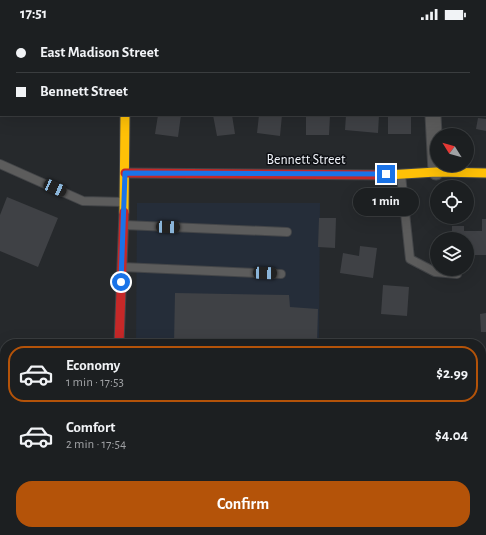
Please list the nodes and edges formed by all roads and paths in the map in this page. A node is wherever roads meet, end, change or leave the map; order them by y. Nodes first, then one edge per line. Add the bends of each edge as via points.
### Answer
1 (125, 116) edge
2 (433, 116) edge
3 (434, 128) edge
4 (0, 164) edge
5 (436, 172) joint
6 (125, 173) junction
7 (486, 173) edge
8 (401, 175) junction
9 (124, 202) junction
10 (123, 225) junction
11 (287, 232) dead end
12 (122, 267) junction
13 (430, 269) edge
14 (281, 274) dead end
15 (119, 339) edge

1 - 6 street
2 - 3 street
4 - 9 lane via 83,201
5 - 7 street, Bennett Street
5 - 8 street, Bennett Street
6 - 8 street, Bennett Street
6 - 9 street
8 - 13 lane via 410,259
9 - 10 street
10 - 11 lane
10 - 12 street
12 - 14 lane
12 - 15 street

